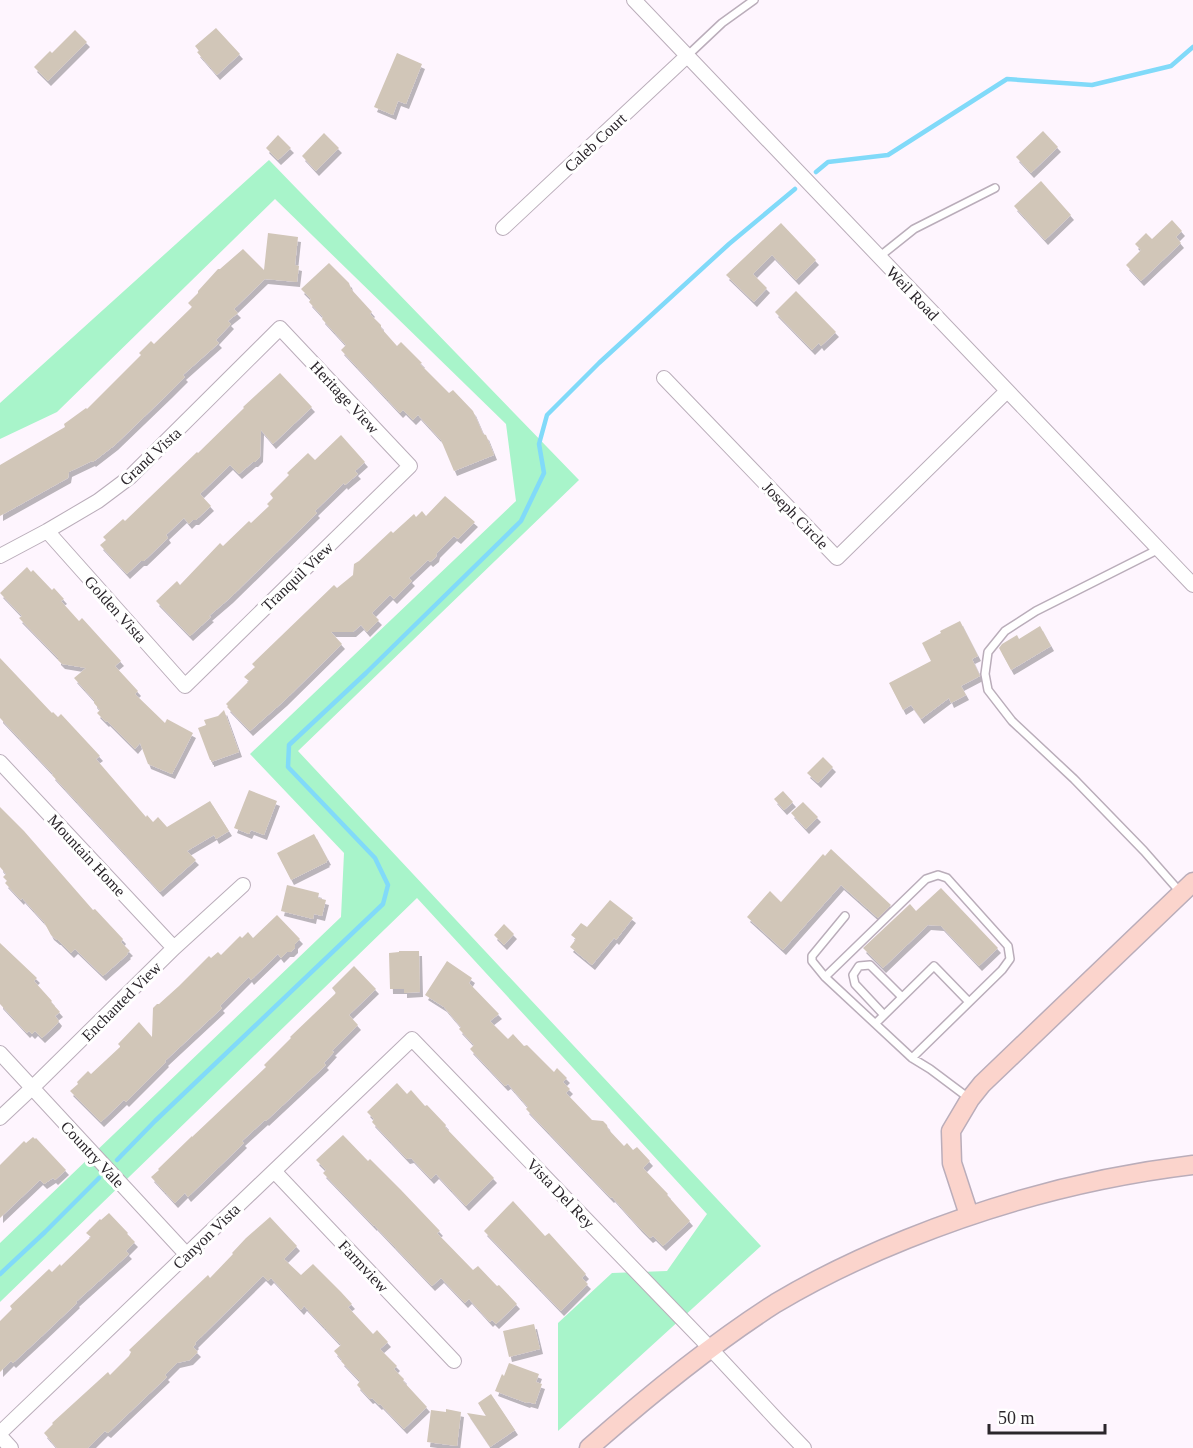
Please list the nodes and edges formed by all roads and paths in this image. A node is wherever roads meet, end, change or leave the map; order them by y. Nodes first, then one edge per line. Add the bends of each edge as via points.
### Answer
1 (634, 0) edge
2 (754, 0) edge
3 (687, 56) junction
4 (994, 188) dead end
5 (504, 228) dead end
6 (879, 257) junction
7 (280, 328) joint
8 (664, 378) dead end
9 (1008, 391) junction
10 (410, 466) joint
11 (47, 531) junction
12 (1159, 549) junction
13 (0, 556) edge
14 (1193, 585) edge
15 (185, 686) joint
16 (0, 762) edge
17 (243, 885) dead end
18 (1187, 887) edge
19 (845, 915) dead end
20 (174, 948) junction
21 (825, 977) junction
22 (902, 997) junction
23 (969, 1002) junction
24 (884, 1015) junction
25 (876, 1023) junction
26 (412, 1039) joint
27 (0, 1053) edge
28 (912, 1058) junction
29 (32, 1088) junction
30 (970, 1099) junction
31 (0, 1118) edge
32 (1193, 1165) edge
33 (274, 1171) junction
34 (969, 1215) junction
35 (187, 1255) junction
36 (710, 1348) junction
37 (454, 1361) dead end
38 (0, 1435) edge
39 (11, 1448) edge
40 (589, 1448) edge
41 (804, 1448) edge

1 - 3 street, Weil Road
2 - 3 lane
3 - 5 street, Caleb Court
3 - 6 street, Weil Road
4 - 6 lane via 914,229
6 - 9 street, Weil Road
7 - 10 street, Heritage View
7 - 11 street, Grand Vista via 130,477
8 - 9 street, Joseph Circle via 837,558
9 - 12 street, Weil Road
10 - 15 street, Tranquil View
11 - 13 street, Grand Vista
11 - 15 street, Golden Vista
12 - 14 street, Weil Road
12 - 18 lane via 1036,611 1005,631 988,652 984,674 988,690 1012,721 1144,851
16 - 20 street, Mountain Home
17 - 20 street, Enchanted View
18 - 30 main road
19 - 21 lane via 812,956
20 - 29 street, Enchanted View
21 - 23 lane via 926,879 938,875 947,878 1008,946 1010,959
21 - 25 lane
22 - 23 lane via 934,966
22 - 24 lane
22 - 24 lane via 870,965 859,966 853,975 855,984
23 - 28 lane
24 - 25 lane
25 - 28 lane
26 - 33 street, Canyon Vista
26 - 36 street, Vista Del Rey
27 - 29 street, Country Vale
28 - 30 lane
29 - 31 street, Enchanted View
29 - 35 street, Country Vale
30 - 34 main road via 951,1131 952,1163
32 - 34 main road via 1083,1183
33 - 35 street, Canyon Vista
33 - 37 street, Farmview
34 - 36 main road via 822,1278
35 - 38 street, Canyon Vista
36 - 40 main road
36 - 41 street, Vista Del Rey
38 - 39 street

